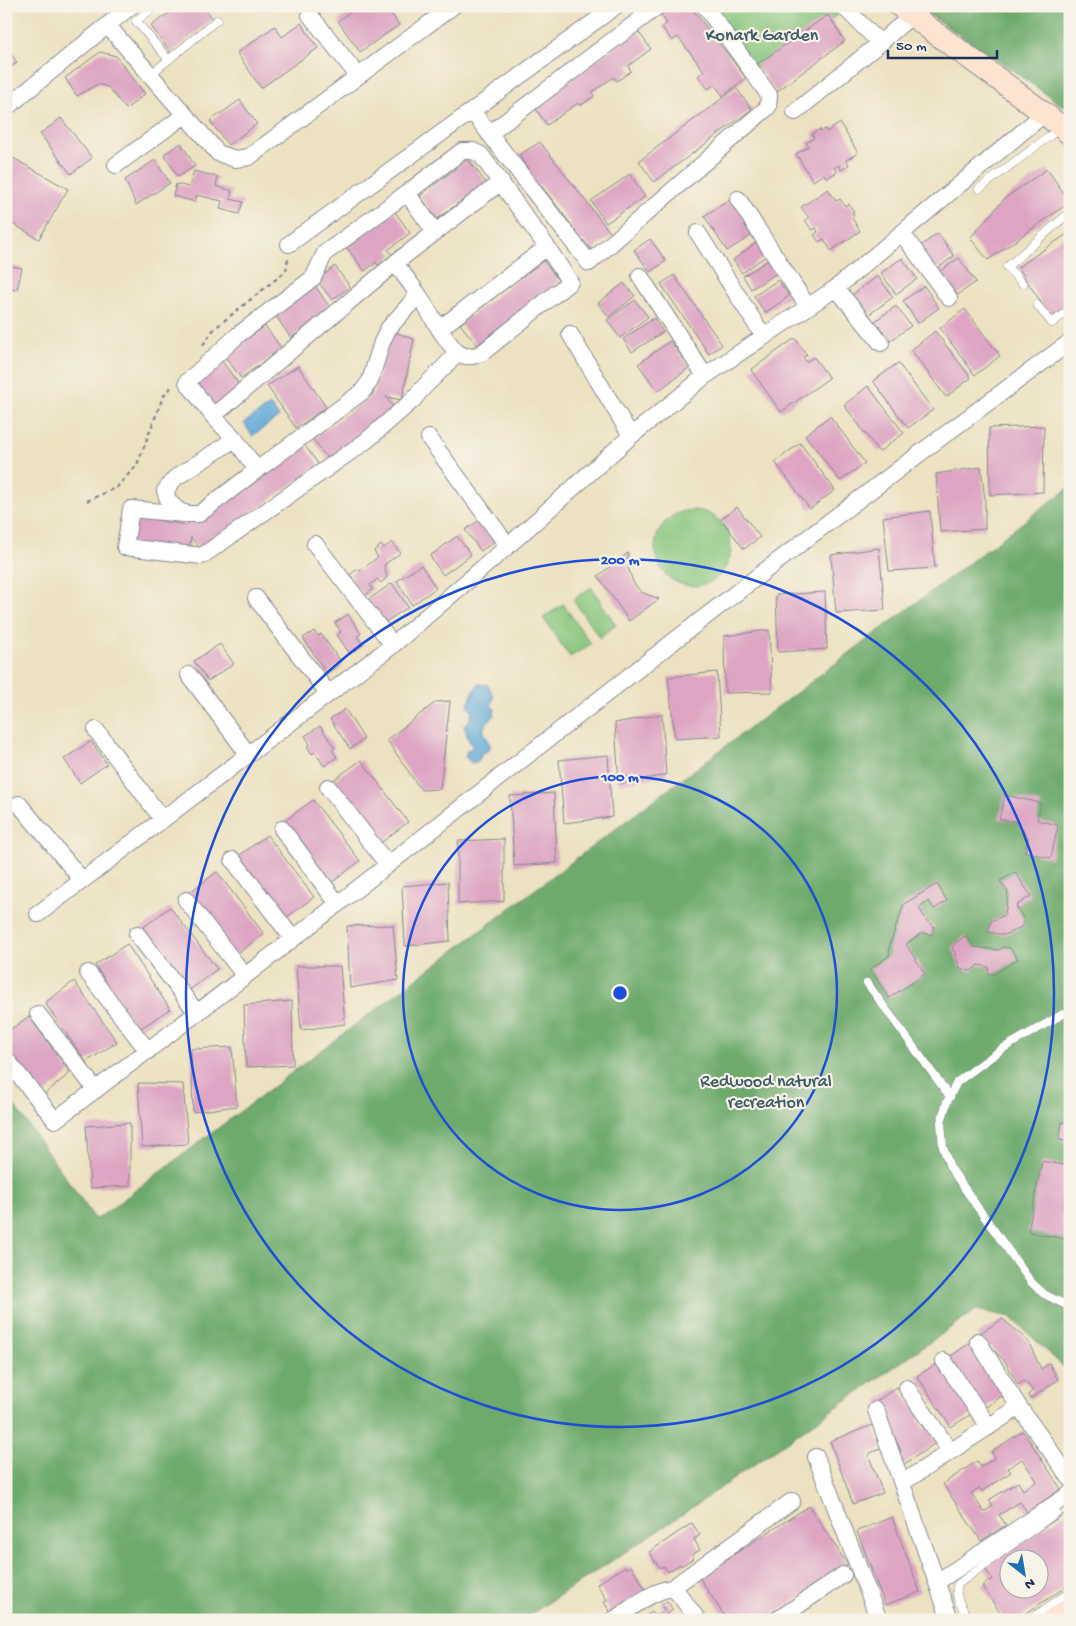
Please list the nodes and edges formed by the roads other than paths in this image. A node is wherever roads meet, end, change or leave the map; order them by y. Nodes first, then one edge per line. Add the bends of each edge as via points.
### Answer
1 (131, 6) edge
2 (155, 6) edge
3 (453, 6) edge
4 (616, 6) edge
5 (658, 6) edge
6 (705, 6) edge
7 (843, 6) edge
8 (906, 11) edge
9 (310, 15) dead end
10 (217, 20) dead end
11 (108, 26) junction
12 (880, 43) junction
13 (168, 59) junction
14 (150, 75) junction
15 (358, 76) junction
16 (6, 108) edge
17 (472, 111) junction
18 (795, 112) dead end
19 (185, 115) junction
20 (1059, 125) edge
21 (489, 134) junction
22 (116, 166) dead end
23 (386, 174) junction
24 (501, 182) junction
25 (980, 188) dead end
26 (405, 194) junction
27 (738, 199) dead end
28 (1070, 212) edge
29 (435, 232) junction
30 (698, 233) dead end
31 (902, 233) junction
32 (289, 244) dead end
33 (547, 247) junction
34 (395, 262) junction
35 (640, 276) dead end
36 (1023, 284) dead end
37 (836, 288) junction
38 (418, 295) junction
39 (949, 298) dead end
40 (1037, 305) dead end
41 (808, 307) junction
42 (1070, 309) edge
43 (440, 329) junction
44 (570, 334) dead end
45 (764, 337) junction
46 (1070, 342) edge
47 (881, 343) dead end
48 (458, 353) junction
49 (705, 376) junction
50 (213, 416) junction
51 (631, 436) junction
52 (429, 438) dead end
53 (235, 439) junction
54 (257, 470) junction
55 (165, 491) junction
56 (131, 509) junction
57 (187, 514) junction
58 (315, 544) dead end
59 (508, 546) junction
60 (256, 598) dead end
61 (393, 645) junction
62 (189, 675) dead end
63 (328, 693) junction
64 (96, 730) dead end
65 (248, 754) junction
66 (328, 787) dead end
67 (19, 804) dead end
68 (162, 819) junction
69 (282, 828) dead end
70 (234, 860) dead end
71 (388, 865) junction
72 (82, 880) junction
73 (186, 900) dead end
74 (338, 904) junction
75 (38, 914) dead end
76 (137, 934) dead end
77 (293, 939) junction
78 (88, 973) dead end
79 (245, 976) junction
80 (867, 983) dead end
81 (198, 1013) junction
82 (38, 1014) dead end
83 (1064, 1014) dead end
84 (148, 1051) junction
85 (6, 1059) edge
86 (96, 1090) junction
87 (950, 1097) junction
88 (1070, 1307) edge
89 (978, 1341) dead end
90 (944, 1361) dead end
91 (907, 1388) dead end
92 (1020, 1407) junction
93 (876, 1410) dead end
94 (989, 1427) junction
95 (950, 1451) junction
96 (816, 1457) dead end
97 (1070, 1478) edge
98 (902, 1483) junction
99 (1070, 1494) edge
100 (792, 1501) dead end
101 (1070, 1502) edge
102 (843, 1576) dead end
103 (937, 1582) junction
104 (672, 1588) junction
105 (1070, 1592) edge
106 (1070, 1609) edge
107 (613, 1620) edge
108 (698, 1620) edge
109 (777, 1620) edge
110 (879, 1620) edge
111 (950, 1620) edge
112 (969, 1620) edge
113 (1029, 1620) edge
114 (1053, 1620) edge

1 - 11 street
2 - 13 lane via 136,21
3 - 15 street
4 - 17 street
5 - 21 street
6 - 21 street via 769,96 768,107 589,262
7 - 12 street
8 - 12 street
8 - 20 main road
9 - 15 street
10 - 13 lane
11 - 14 street
11 - 16 street
12 - 18 street
13 - 14 lane
14 - 19 street
15 - 19 street via 249,157 235,159 218,153
17 - 21 street
17 - 23 street
19 - 22 street
20 - 25 lane
20 - 31 street
23 - 26 street
23 - 32 street
24 - 26 street via 481,155 462,151
24 - 29 street
24 - 33 street
26 - 29 street
26 - 50 street via 325,253 313,278 238,335 187,382
27 - 41 street
28 - 36 lane via 1007,266
29 - 34 street
30 - 45 street
31 - 37 street
31 - 39 street
33 - 43 street
33 - 48 street via 570,282 482,353 474,356
34 - 38 street
34 - 50 street
35 - 49 street
37 - 41 street
37 - 47 street
38 - 43 street
38 - 54 street via 388,329 370,381 362,392
40 - 42 lane via 1052,323
41 - 45 street
43 - 48 street
44 - 51 street
45 - 49 street
46 - 71 street via 913,458
48 - 56 street via 413,400 366,441 202,556 125,547
49 - 51 street
50 - 53 street
51 - 59 street
52 - 59 street
53 - 54 street
53 - 55 street via 175,478
54 - 57 street via 198,514
55 - 56 street
55 - 57 street via 169,502
56 - 57 street
58 - 61 street
59 - 61 street
60 - 63 street
61 - 63 street
62 - 65 street
63 - 65 street
64 - 68 street
65 - 68 street
66 - 71 street
67 - 72 street
68 - 72 street
69 - 74 street
70 - 77 street
71 - 74 street
72 - 75 street
73 - 79 street
74 - 77 street
76 - 81 street
77 - 79 street
78 - 84 street
79 - 81 street
80 - 87 lane
81 - 84 street
82 - 86 street
83 - 87 lane via 1002,1049 957,1082
84 - 86 street
85 - 86 street via 55,1120
87 - 88 lane via 941,1122 943,1147 950,1167 1031,1282 1044,1294
89 - 92 street
90 - 94 street
91 - 95 street
92 - 94 street
92 - 97 street
93 - 98 street
94 - 95 street
95 - 98 street
96 - 110 street
98 - 103 street
99 - 103 street
100 - 104 street
101 - 112 lane via 958,1584 956,1596
102 - 109 street
103 - 111 street
104 - 107 street via 664,1589
104 - 108 street
105 - 113 lane
106 - 114 main road

